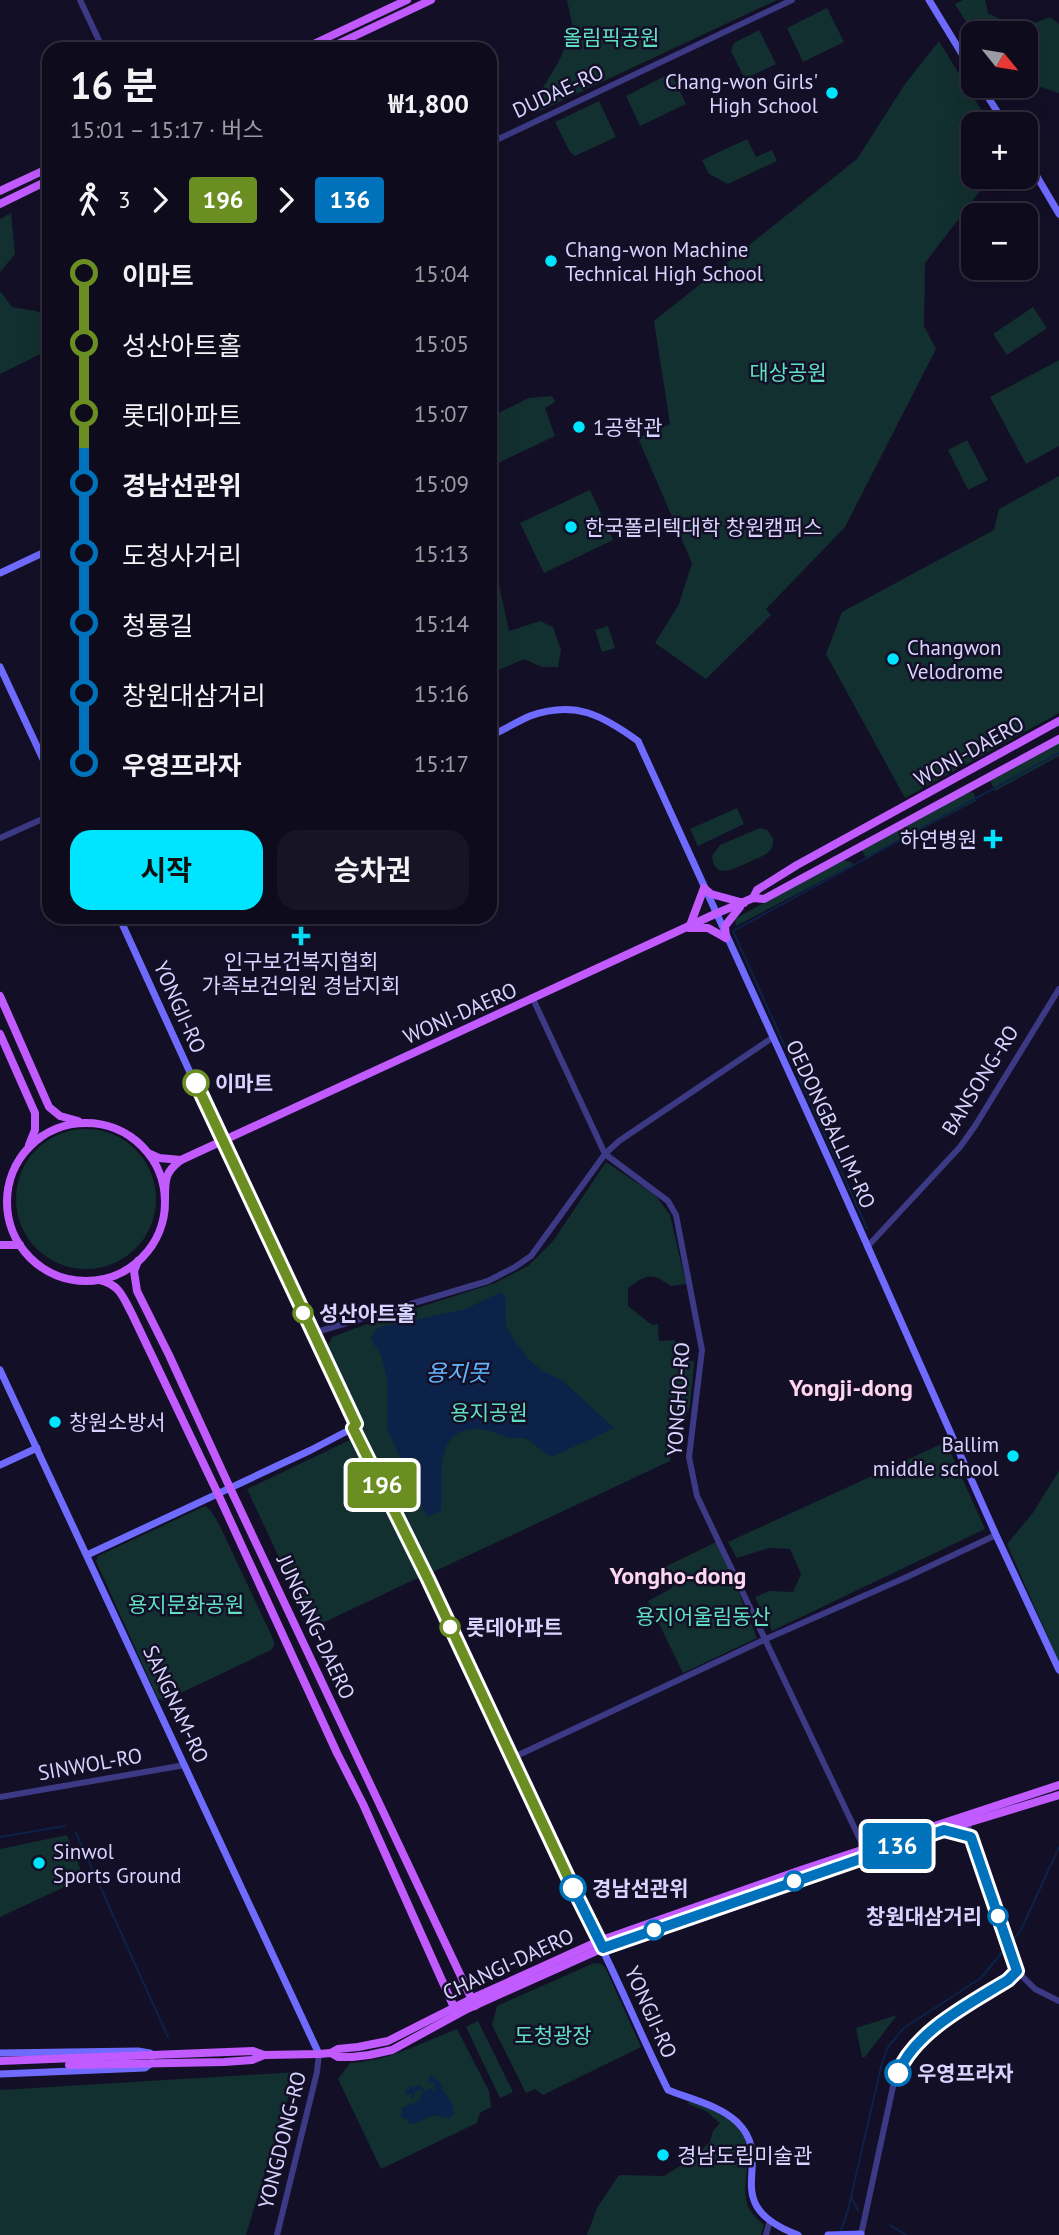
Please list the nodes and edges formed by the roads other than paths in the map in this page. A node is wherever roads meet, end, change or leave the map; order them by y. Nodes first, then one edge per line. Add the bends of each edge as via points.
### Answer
1 (80, 0) edge
2 (407, 0) edge
3 (431, 0) edge
4 (792, 0) edge
5 (929, 0) edge
6 (100, 42) edge
7 (318, 42) edge
8 (342, 42) edge
9 (961, 52) edge
10 (497, 140) edge
11 (42, 171) edge
12 (1038, 178) edge
13 (42, 183) edge
14 (0, 191) edge
15 (0, 204) edge
16 (1059, 214) edge
17 (42, 553) edge
18 (0, 573) edge
19 (0, 667) edge
20 (1059, 721) edge
21 (497, 732) edge
22 (1059, 739) edge
23 (42, 757) edge
24 (42, 819) edge
25 (0, 838) edge
26 (704, 888) junction
27 (753, 898) junction
28 (744, 903) junction
29 (715, 915) junction
30 (122, 924) edge
31 (689, 928) junction
32 (726, 937) junction
33 (1059, 989) edge
34 (0, 996) edge
35 (533, 999) junction
36 (0, 1034) edge
37 (772, 1038) junction
38 (81, 1122) junction
39 (223, 1140) junction
40 (28, 1147) junction
41 (150, 1154) junction
42 (605, 1154) junction
43 (181, 1160) junction
44 (165, 1198) junction
45 (10, 1226) junction
46 (0, 1243) edge
47 (20, 1245) junction
48 (867, 1247) junction
49 (138, 1261) junction
50 (100, 1280) junction
51 (146, 1310) junction
52 (132, 1314) junction
53 (313, 1333) junction
54 (0, 1370) edge
55 (353, 1428) junction
56 (37, 1448) junction
57 (0, 1465) edge
58 (230, 1488) junction
59 (218, 1494) junction
60 (996, 1535) junction
61 (87, 1555) junction
62 (766, 1639) junction
63 (1059, 1670) edge
64 (513, 1758) junction
65 (186, 1765) junction
66 (1059, 1785) edge
67 (1059, 1795) edge
68 (0, 1797) edge
69 (981, 1818) junction
70 (967, 1823) junction
71 (944, 1830) junction
72 (971, 1837) junction
73 (867, 1853) junction
74 (601, 1945) junction
75 (1017, 1971) junction
76 (1059, 2001) edge
77 (471, 2005) junction
78 (456, 2011) junction
79 (0, 2053) edge
80 (319, 2054) junction
81 (155, 2059) junction
82 (0, 2061) edge
83 (0, 2067) edge
84 (0, 2074) edge
85 (769, 2220) junction
86 (277, 2235) edge
87 (766, 2235) edge
88 (798, 2235) edge
89 (830, 2235) edge
90 (849, 2235) edge
91 (861, 2235) edge

1 - 6 street
2 - 7 main road
3 - 8 main road
4 - 10 street, DUDAE-RO
5 - 9 main road
11 - 14 main road
12 - 16 main road
13 - 15 main road
17 - 18 main road
19 - 23 main road
20 - 27 main road, WONI-DAERO via 797,865 757,890
21 - 26 main road, OEDONGBALLIM-RO via 528,717 572,709 594,713 638,741
22 - 27 main road, WONI-DAERO via 764,900
24 - 25 street
26 - 28 main road via 724,900
26 - 29 main road, OEDONGBALLIM-RO
26 - 31 main road
27 - 28 main road, WONI-DAERO
28 - 29 main road, WONI-DAERO
28 - 32 main road via 725,926
29 - 31 main road, WONI-DAERO
29 - 32 main road, OEDONGBALLIM-RO
30 - 39 main road, YONGJI-RO
31 - 32 main road via 708,928
31 - 35 main road, WONI-DAERO
32 - 37 main road, OEDONGBALLIM-RO
33 - 48 street, BANSONG-RO via 960,1147
34 - 38 main road via 49,1107
35 - 39 main road, WONI-DAERO
35 - 42 street, YONGHO-RO
36 - 40 main road via 35,1113
37 - 42 street
37 - 48 main road, OEDONGBALLIM-RO
38 - 40 main road via 52,1130
38 - 41 main road via 122,1131
39 - 43 main road, WONI-DAERO
39 - 53 main road, YONGJI-RO
40 - 45 main road via 8,1187
41 - 43 main road
41 - 44 main road via 161,1175
42 - 53 street via 531,1256 516,1267 488,1281
42 - 62 street, YONGHO-RO via 668,1201 676,1215 702,1350 689,1457 693,1481
43 - 44 main road via 167,1175
44 - 49 main road via 160,1228
45 - 46 main road
45 - 47 main road
46 - 47 main road
47 - 50 main road via 52,1274
48 - 60 main road, OEDONGBALLIM-RO
49 - 50 main road
49 - 51 main road, JUNGANG-DAERO via 134,1271 137,1291
50 - 52 main road, JUNGANG-DAERO via 113,1283
51 - 52 main road
51 - 58 main road, JUNGANG-DAERO
52 - 59 main road, JUNGANG-DAERO
53 - 55 main road, YONGJI-RO via 356,1424
54 - 56 main road, SANGNAM-RO
55 - 58 main road
55 - 64 main road, YONGJI-RO
56 - 57 main road
56 - 61 main road, SANGNAM-RO
58 - 59 main road
58 - 77 main road, JUNGANG-DAERO
59 - 61 main road
59 - 78 main road, JUNGANG-DAERO
60 - 62 street
60 - 63 main road, OEDONGBALLIM-RO
61 - 65 main road, SANGNAM-RO
62 - 64 street
62 - 73 street, YONGHO-RO
64 - 74 main road, YONGJI-RO
65 - 68 street, SINWOL-RO
65 - 80 main road, SANGNAM-RO
66 - 73 main road, CHANGI-DAERO
67 - 69 main road, CHANGI-DAERO
69 - 70 main road, CHANGI-DAERO
69 - 72 street
70 - 71 main road, CHANGI-DAERO
70 - 72 street
71 - 72 street
71 - 73 main road, CHANGI-DAERO
72 - 75 street
73 - 74 main road, CHANGI-DAERO
74 - 77 main road, CHANGI-DAERO
74 - 85 main road, YONGJI-RO via 668,2090 728,2115 745,2133 753,2160 751,2196
75 - 76 street via 1035,1989
75 - 91 street via 926,2035 902,2063
77 - 78 main road, CHANGI-DAERO
78 - 80 main road, CHANGI-DAERO via 387,2051 352,2057
79 - 81 main road via 138,2051
80 - 81 main road, CHANGI-DAERO via 253,2051
80 - 86 street, YONGDONG-RO
81 - 82 main road, CHANGI-DAERO
81 - 83 main road, CHANGI-DAERO
81 - 84 main road via 145,2068
85 - 87 street
85 - 88 main road
89 - 90 main road
90 - 91 main road

